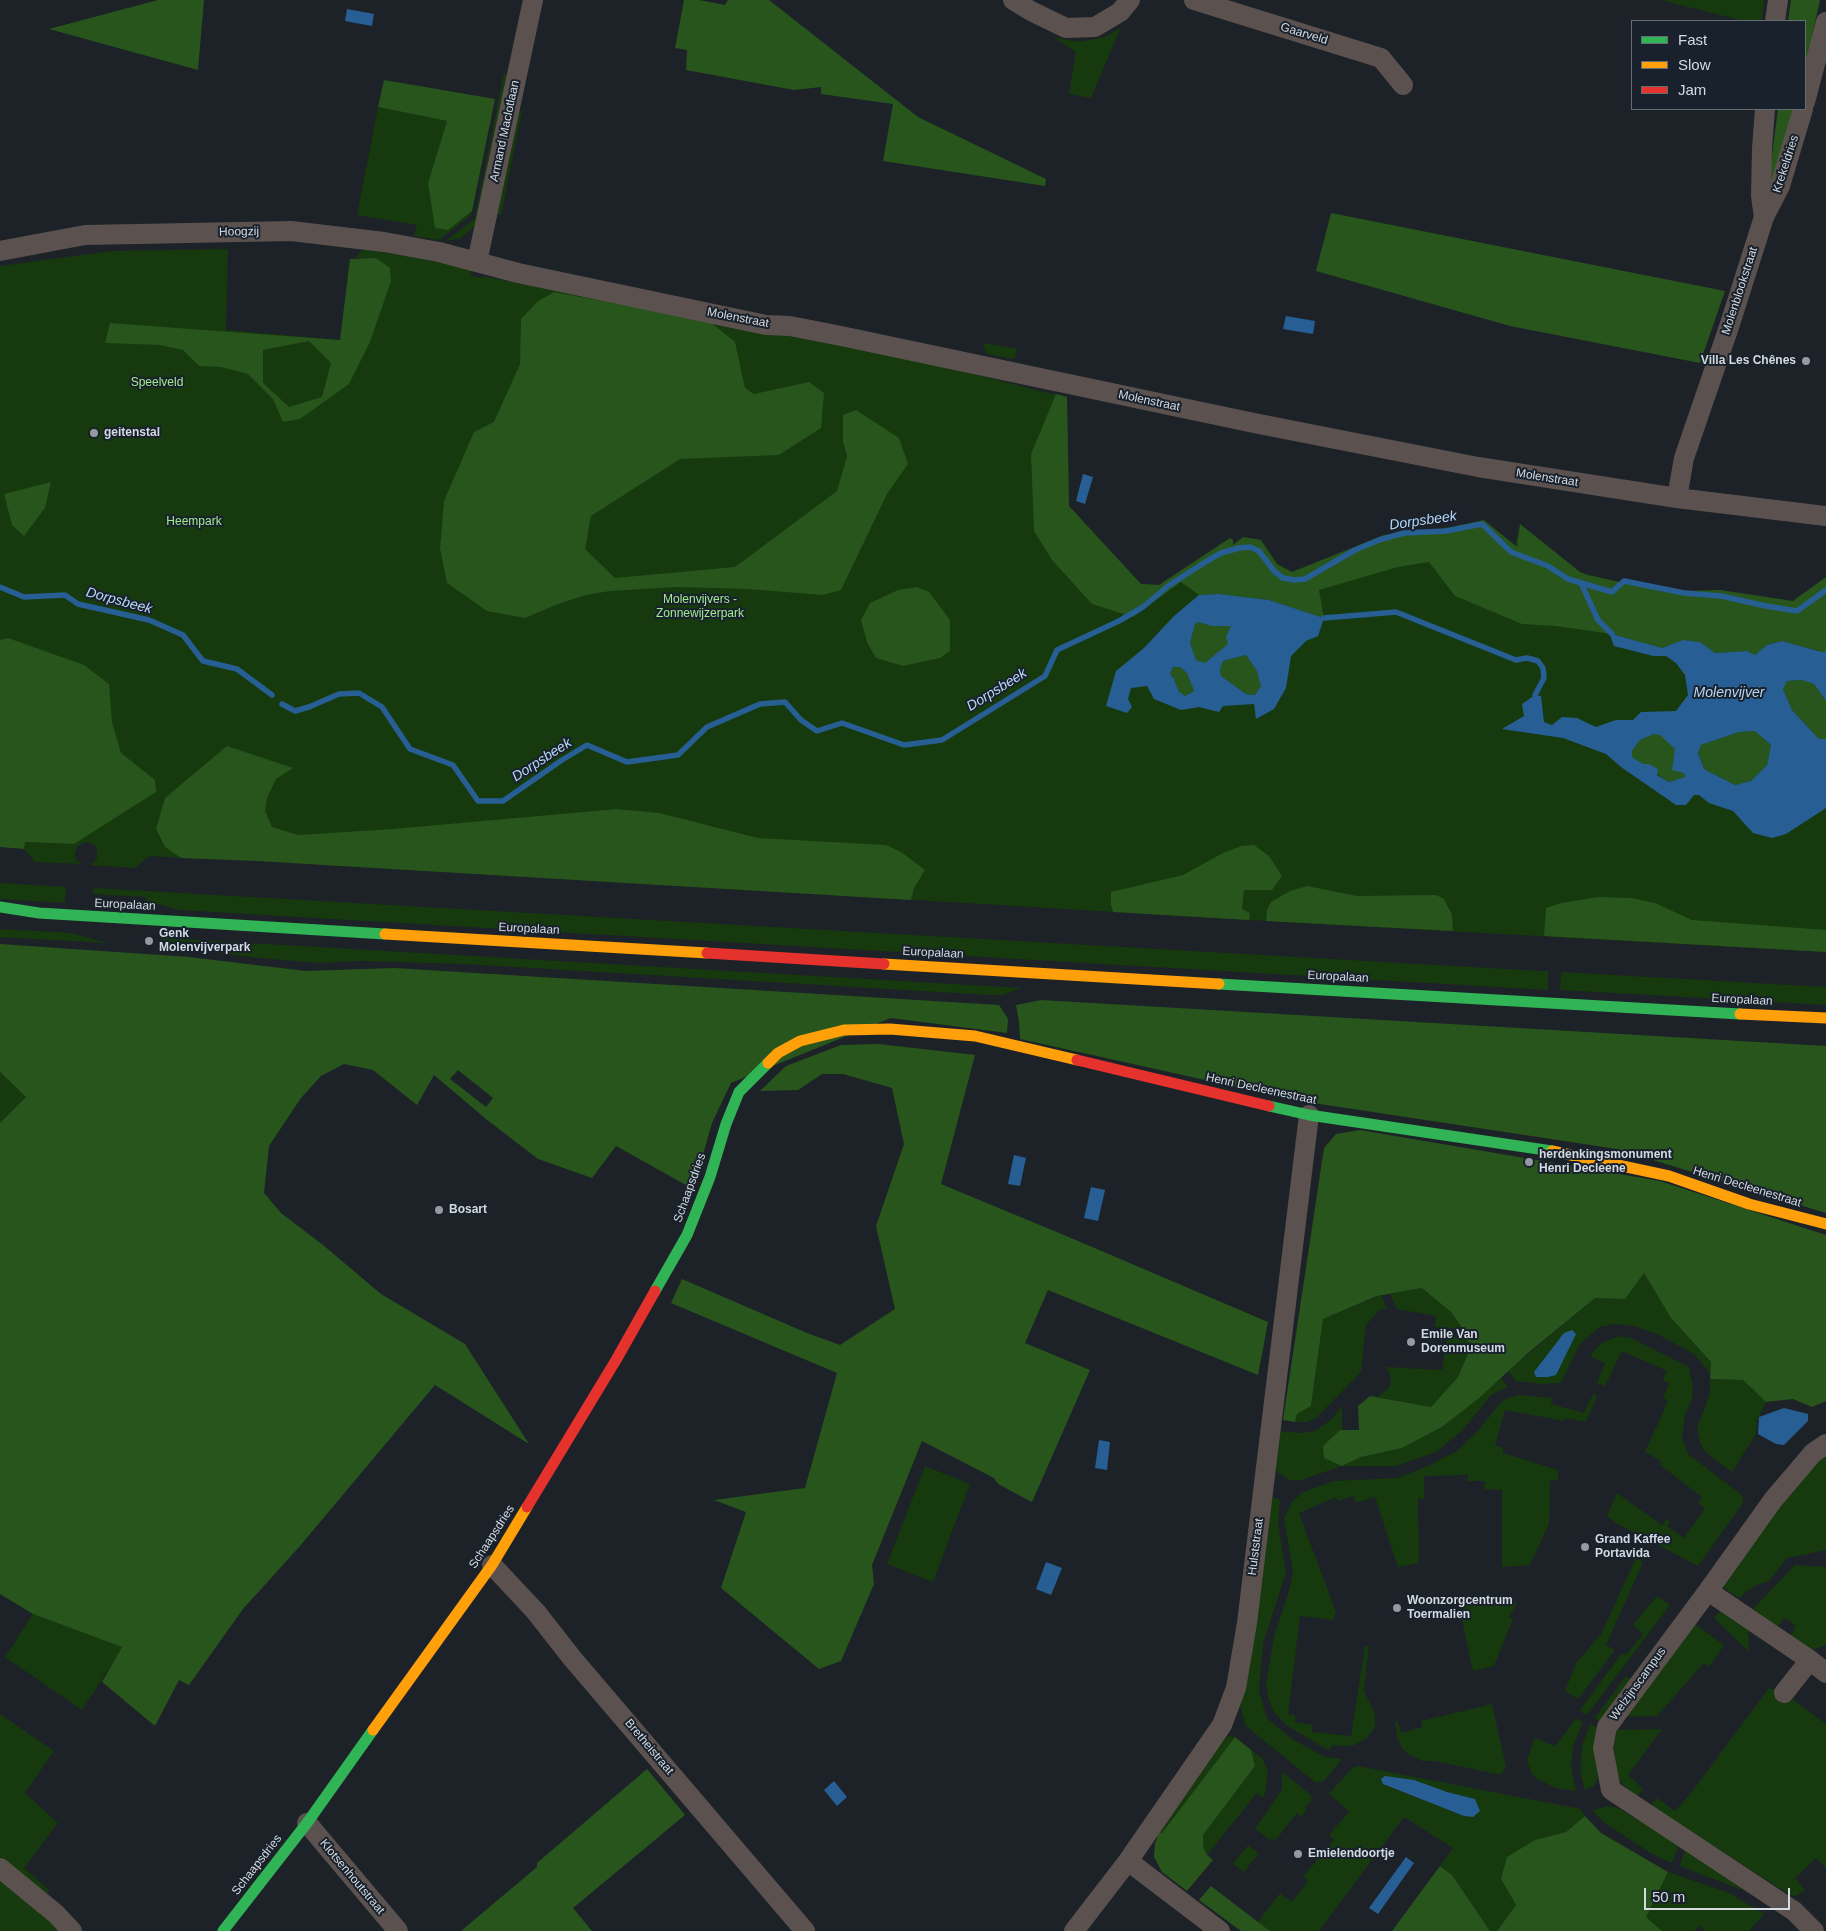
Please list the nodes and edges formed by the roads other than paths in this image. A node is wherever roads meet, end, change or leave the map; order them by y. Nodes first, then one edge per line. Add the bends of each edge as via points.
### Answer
1 (533, 0) edge
2 (1013, 0) edge
3 (1130, 0) edge
4 (1194, 0) edge
5 (1778, 0) edge
6 (1776, 20) edge
7 (1826, 22) edge
8 (1403, 85) dead end
9 (1806, 98) edge
10 (1765, 110) edge
11 (1803, 110) edge
12 (1764, 217) junction
13 (0, 251) edge
14 (477, 262) junction
15 (1678, 498) junction
16 (1826, 516) edge
17 (0, 906) edge
18 (39, 913) junction
19 (0, 917) edge
20 (1826, 1018) edge
21 (1309, 1115) junction
22 (726, 1124) joint
23 (1826, 1224) edge
24 (1826, 1444) edge
25 (492, 1565) junction
26 (1708, 1591) junction
27 (1810, 1660) junction
28 (1826, 1673) edge
29 (1784, 1693) dead end
30 (307, 1823) junction
31 (1128, 1861) junction
32 (0, 1868) edge
33 (72, 1931) edge
34 (223, 1931) edge
35 (398, 1931) edge
36 (805, 1931) edge
37 (1074, 1931) edge
38 (1220, 1931) edge
39 (1814, 1931) edge

1 - 14 street, Armand Maclotlaan
2 - 3 street via 1066,28 1095,27 1120,12
4 - 8 street, Gaarveld via 1381,58
5 - 6 street
7 - 9 street
10 - 12 street, Molenblookstraat via 1761,196
11 - 12 street, Krekeldries via 1780,186
12 - 15 street, Molenblookstraat via 1684,458
13 - 14 street, Hoogzij via 85,235 291,231 384,242
14 - 15 street, Molenstraat via 766,325 790,326 850,338 1415,455
15 - 16 street, Molenstraat
17 - 18 street, Europalaan
18 - 19 street, Europalaan
18 - 20 street, Europalaan
21 - 22 street, Henri Decleenestraat via 975,1036 844,1030 800,1041 778,1053 740,1092
21 - 23 street, Henri Decleenestraat via 1541,1149 1623,1165
21 - 31 street, Hulststraat via 1247,1623 1236,1688 1222,1724
22 - 25 street, Schaapsdries via 687,1235
24 - 26 street, Welzijnscampus via 1813,1453 1773,1500
25 - 30 street, Schaapsdries
25 - 36 street, Bretheistraat via 536,1612
26 - 27 street
26 - 39 street, Welzijnscampus via 1607,1727 1602,1748 1611,1790 1794,1911
27 - 28 street
27 - 29 street
30 - 34 street, Schaapsdries
30 - 35 street, Klotsenhoutstraat
31 - 37 street, Hulststraat
31 - 38 street
32 - 33 street

